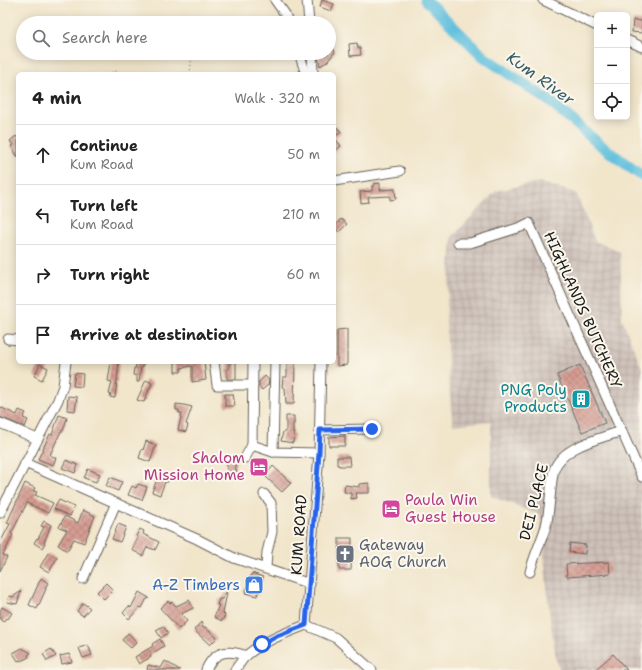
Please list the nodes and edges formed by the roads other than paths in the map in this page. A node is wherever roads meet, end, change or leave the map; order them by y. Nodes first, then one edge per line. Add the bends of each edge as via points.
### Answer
1 (275, 0) edge
2 (307, 0) edge
3 (543, 0) edge
4 (286, 16) edge
5 (308, 16) edge
6 (594, 25) edge
7 (630, 41) edge
8 (642, 47) edge
9 (301, 60) edge
10 (313, 60) edge
11 (305, 72) edge
12 (314, 72) edge
13 (400, 171) dead end
14 (336, 181) edge
15 (458, 243) dead end
16 (8, 339) dead end
17 (16, 340) edge
18 (66, 364) edge
19 (214, 364) edge
20 (253, 364) edge
21 (275, 364) edge
22 (321, 364) edge
23 (253, 385) junction
24 (0, 423) edge
25 (372, 429) dead end
26 (320, 430) junction
27 (622, 431) junction
28 (37, 439) junction
29 (252, 445) junction
30 (273, 452) junction
31 (319, 453) junction
32 (245, 458) dead end
33 (25, 463) junction
34 (642, 477) edge
35 (264, 494) dead end
36 (116, 503) junction
37 (0, 513) edge
38 (266, 568) junction
39 (530, 572) dead end
40 (83, 579) dead end
41 (310, 584) junction
42 (306, 625) junction
43 (246, 656) junction
44 (206, 670) edge
45 (235, 670) edge
46 (372, 670) edge

1 - 4 street
2 - 5 street
3 - 6 street
7 - 8 street
9 - 11 street
10 - 12 street
13 - 14 street
15 - 27 street, HIGHLANDS BUTCHERY via 470,243 521,228 529,223
16 - 17 street
18 - 28 street via 58,400
19 - 23 street via 217,385
20 - 23 street
21 - 30 street
22 - 26 street, KUM ROAD
23 - 29 street
24 - 28 street
25 - 26 street
26 - 31 street, KUM ROAD
27 - 34 street, HIGHLANDS BUTCHERY
27 - 39 street, DEI PLACE via 574,448 557,462 553,473 546,526
28 - 33 street
29 - 30 street
29 - 32 street
30 - 31 street
31 - 41 street, KUM ROAD
33 - 36 street
33 - 37 street
35 - 38 street via 271,503 272,532
36 - 38 street via 234,558
36 - 40 street
38 - 41 street
41 - 42 street, KUM ROAD
42 - 43 street via 277,636
42 - 46 street via 336,638
43 - 44 street via 225,652 215,656
43 - 45 street

